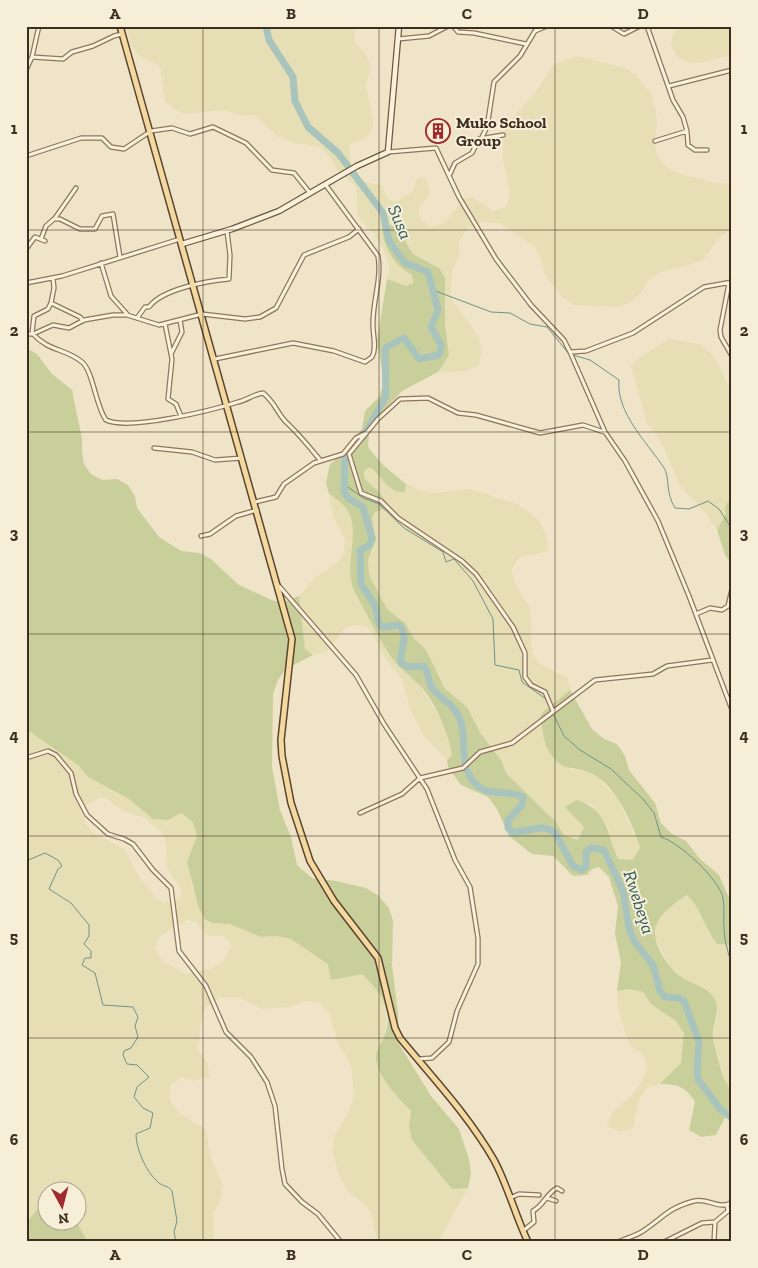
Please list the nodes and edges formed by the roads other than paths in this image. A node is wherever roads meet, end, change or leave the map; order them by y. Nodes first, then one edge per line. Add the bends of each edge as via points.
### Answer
1 (39, 26) edge
2 (120, 26) edge
3 (399, 26) edge
4 (448, 26) edge
5 (453, 26) edge
6 (547, 26) edge
7 (611, 26) edge
8 (640, 26) edge
9 (647, 26) edge
10 (122, 34) junction
11 (398, 40) junction
12 (526, 44) junction
13 (32, 57) junction
14 (26, 70) edge
15 (732, 70) edge
16 (669, 86) junction
17 (151, 131) junction
18 (687, 131) junction
19 (502, 136) dead end
20 (482, 137) junction
21 (655, 141) dead end
22 (707, 150) dead end
23 (388, 152) junction
24 (26, 156) edge
25 (450, 174) junction
26 (324, 184) junction
27 (76, 188) dead end
28 (310, 193) junction
29 (55, 219) junction
30 (359, 229) junction
31 (227, 230) junction
32 (182, 241) junction
33 (26, 249) edge
34 (120, 257) junction
35 (101, 263) junction
36 (53, 278) junction
37 (730, 282) edge
38 (26, 284) edge
39 (194, 286) junction
40 (51, 303) junction
41 (202, 314) junction
42 (127, 315) junction
43 (137, 318) junction
44 (180, 320) junction
45 (83, 321) junction
46 (165, 324) junction
47 (26, 334) edge
48 (33, 334) junction
49 (171, 354) junction
50 (571, 354) junction
51 (732, 356) edge
52 (215, 359) junction
53 (227, 405) junction
54 (181, 416) junction
55 (605, 432) junction
56 (367, 433) junction
57 (154, 448) dead end
58 (242, 458) junction
59 (321, 461) junction
60 (255, 502) junction
61 (257, 510) junction
62 (202, 536) dead end
63 (278, 586) junction
64 (732, 589) edge
65 (696, 614) junction
66 (712, 660) junction
67 (732, 710) edge
68 (553, 711) junction
69 (26, 758) edge
70 (420, 778) junction
71 (360, 813) dead end
72 (418, 1058) junction
73 (562, 1191) dead end
74 (539, 1194) dead end
75 (510, 1198) junction
76 (547, 1198) junction
77 (556, 1201) dead end
78 (732, 1202) edge
79 (727, 1205) junction
80 (715, 1222) junction
81 (523, 1231) junction
82 (341, 1242) edge
83 (528, 1242) edge
84 (618, 1242) edge
85 (664, 1242) edge
86 (714, 1242) edge

1 - 13 street
2 - 10 main road
3 - 11 main road
4 - 11 street via 429,36
5 - 12 street via 458,32
6 - 12 street via 537,29
7 - 8 street via 624,34
9 - 16 street
10 - 13 street via 72,52 64,59
10 - 17 main road
11 - 23 main road
12 - 20 street via 520,56 494,82 487,127
13 - 14 street
15 - 16 street
16 - 18 street
17 - 24 street via 124,149 111,148 102,138 82,138
17 - 28 street via 172,128 190,134 213,127 246,143 272,170 294,173
17 - 32 main road
18 - 21 street
18 - 22 street via 690,147
19 - 20 street
20 - 25 street via 472,153 455,163
23 - 25 street via 434,147
23 - 26 main road
25 - 50 street via 459,196 496,259
26 - 28 main road
26 - 30 street
27 - 29 street
28 - 31 main road via 284,208
29 - 33 street via 46,226 43,240 35,237
29 - 34 street via 80,228 94,229 102,216 113,214
30 - 41 street via 349,237 304,255 276,308 266,314 245,319
30 - 52 street via 378,256 381,269 373,314 374,353 369,361 293,343
31 - 32 main road
31 - 39 street via 229,279
32 - 34 street
32 - 39 main road
34 - 35 street
35 - 36 street
35 - 42 street via 111,296
36 - 38 street
36 - 40 street
37 - 50 street via 704,287 628,335
37 - 51 street via 720,330
39 - 41 main road
39 - 43 street via 169,291 145,307
40 - 45 street
40 - 48 street via 48,310 33,319
41 - 44 street
41 - 52 main road
42 - 43 street
42 - 45 street
43 - 46 street
44 - 46 street
44 - 49 street via 182,332
45 - 48 street via 69,328 53,325
46 - 49 street
47 - 48 street
48 - 54 street via 50,348 83,363 106,420 140,422
49 - 54 street via 172,379 168,399 176,404
50 - 55 street
52 - 53 main road
53 - 54 street
53 - 58 main road
53 - 59 street via 263,393 274,402 286,423 294,427
55 - 56 street via 583,425 540,432 458,413 428,398 397,400
55 - 65 street via 658,521
56 - 59 street via 356,438 343,454
56 - 68 street via 349,454 361,493 381,501 398,518 462,561 481,580 525,653 525,677 531,685 545,692
57 - 58 street via 192,452 215,460
58 - 60 main road
59 - 60 street via 284,484 276,497
60 - 61 main road
61 - 62 street via 236,516
61 - 63 main road
63 - 70 street via 356,675
63 - 72 main road via 292,639 281,740 290,803 310,861 334,901 378,958 395,1028
64 - 65 street via 728,606
65 - 66 street
66 - 67 street
66 - 68 street via 667,666 653,674 595,680
68 - 70 street via 512,743 480,752 463,768
69 - 82 street via 48,752 56,755 71,773 76,794 87,815 108,834 132,844 171,888 179,951 206,986 226,1032 251,1057 270,1089 278,1120 285,1184 318,1214
70 - 71 street via 402,794
70 - 72 street via 470,888 480,958 453,1022 449,1042 432,1058
72 - 75 main road via 489,1152
73 - 76 street via 557,1188
74 - 75 street via 519,1194
75 - 81 main road
76 - 77 street
76 - 81 street via 533,1211 534,1222
78 - 79 street
79 - 80 street via 728,1211
79 - 84 street via 698,1200 682,1205 668,1211 643,1231
80 - 85 street via 702,1223
80 - 86 street
81 - 83 main road

